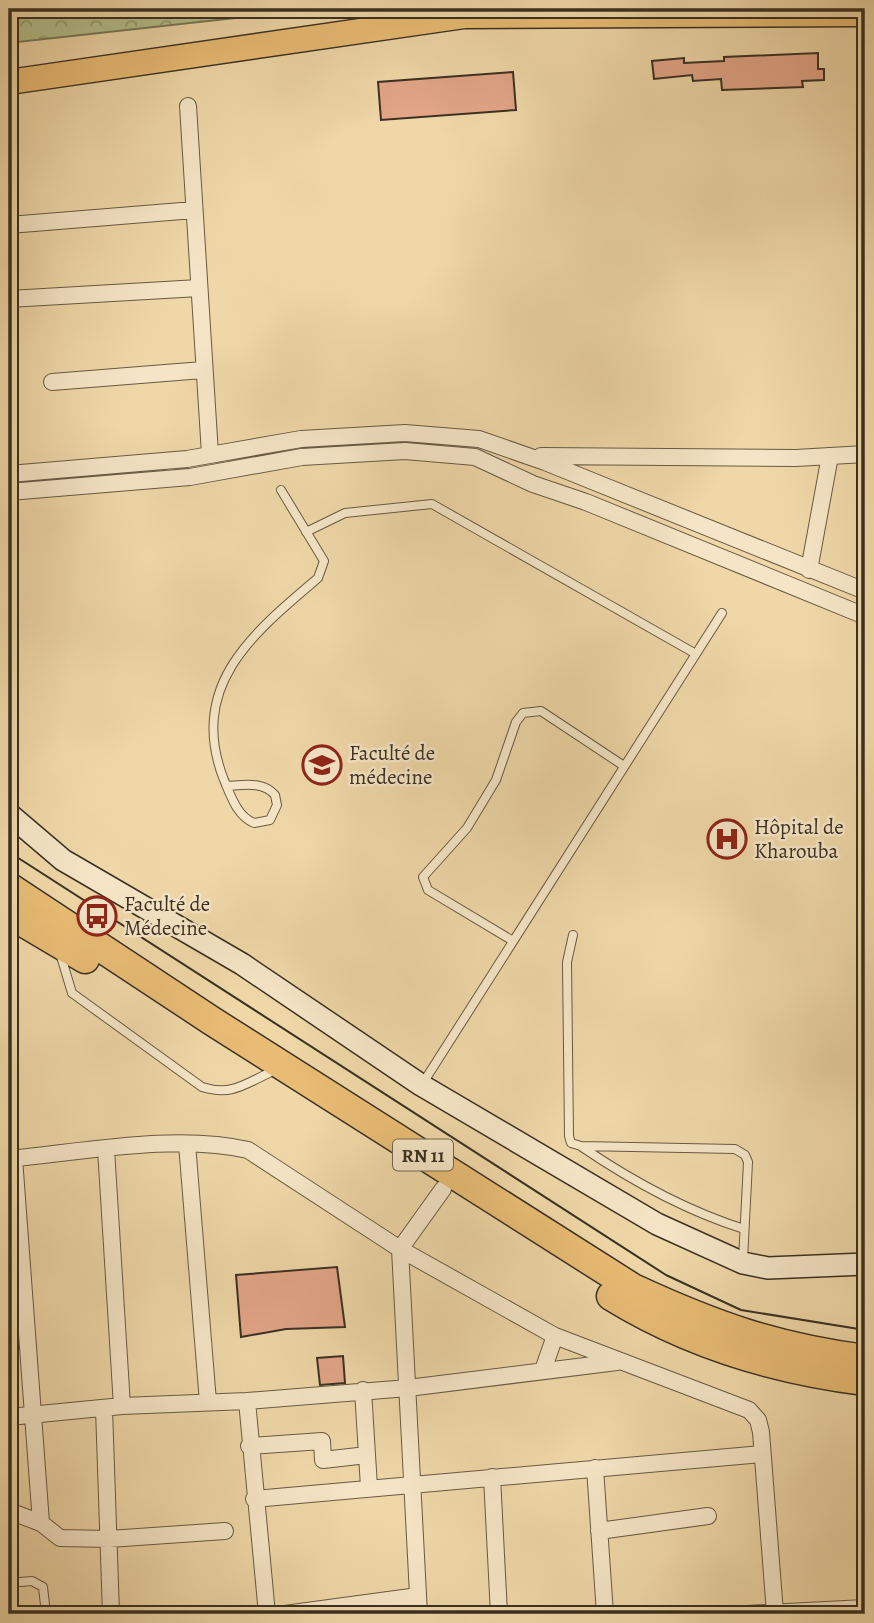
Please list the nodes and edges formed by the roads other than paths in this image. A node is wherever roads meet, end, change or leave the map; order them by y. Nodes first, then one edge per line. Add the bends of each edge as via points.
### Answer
1 (865, 14) edge
2 (9, 82) edge
3 (188, 106) dead end
4 (194, 211) junction
5 (9, 225) edge
6 (199, 288) junction
7 (9, 299) edge
8 (203, 370) junction
9 (52, 382) dead end
10 (512, 449) junction
11 (209, 454) junction
12 (865, 454) edge
13 (531, 456) junction
14 (830, 456) junction
15 (503, 468) junction
16 (9, 474) edge
17 (281, 490) dead end
18 (9, 492) edge
19 (306, 532) junction
20 (809, 570) junction
21 (865, 592) edge
22 (722, 614) dead end
23 (865, 616) edge
24 (696, 654) junction
25 (624, 766) junction
26 (227, 786) junction
27 (9, 814) edge
28 (9, 887) edge
29 (9, 914) edge
30 (573, 935) dead end
31 (513, 941) junction
32 (58, 943) junction
33 (269, 1073) junction
34 (421, 1085) junction
35 (187, 1144) junction
36 (581, 1146) junction
37 (106, 1149) junction
38 (11, 1158) edge
39 (443, 1189) junction
40 (744, 1229) junction
41 (400, 1249) junction
42 (15, 1250) edge
43 (743, 1262) junction
44 (865, 1264) edge
45 (17, 1331) edge
46 (555, 1336) junction
47 (865, 1359) edge
48 (620, 1362) junction
49 (543, 1370) junction
50 (865, 1381) edge
51 (408, 1388) junction
52 (363, 1390) junction
53 (247, 1401) junction
54 (208, 1402) junction
55 (122, 1406) junction
56 (104, 1409) junction
57 (33, 1416) junction
58 (9, 1417) edge
59 (249, 1447) junction
60 (762, 1454) junction
61 (595, 1468) junction
62 (492, 1477) junction
63 (412, 1483) junction
64 (369, 1487) junction
65 (254, 1499) junction
66 (9, 1511) edge
67 (708, 1516) dead end
68 (41, 1523) junction
69 (225, 1531) dead end
70 (599, 1531) junction
71 (109, 1539) junction
72 (9, 1583) edge
73 (418, 1596) junction
74 (865, 1608) edge
75 (775, 1613) edge
76 (46, 1614) edge
77 (111, 1614) edge
78 (267, 1614) edge
79 (285, 1614) edge
80 (419, 1614) edge
81 (499, 1614) edge
82 (605, 1614) edge
83 (747, 1614) edge

1 - 2 main road via 464,16
3 - 4 street
4 - 5 street
4 - 6 street
6 - 7 street
6 - 8 street
8 - 9 street
8 - 11 street
10 - 11 street via 479,439 405,433 300,439
10 - 13 street
10 - 15 street
11 - 16 street
12 - 14 street
13 - 14 street
13 - 20 street
14 - 20 street
15 - 18 street via 475,457 405,451 302,457 190,477
15 - 23 street
17 - 19 lane
19 - 24 lane via 345,513 432,504
19 - 26 lane via 324,561 323,570 236,655 214,709 214,753
20 - 21 street
22 - 24 lane
24 - 25 lane
25 - 31 lane
25 - 31 lane via 541,711 523,713 516,722 496,780 467,828 424,877 428,890
26 - 26 lane via 238,811 248,820 262,823 275,814 272,791 250,784
27 - 34 street via 63,860 242,964
28 - 47 highway, RN 11 via 633,1288 756,1339
29 - 32 highway, RN 11
30 - 36 lane via 567,962 569,1136 571,1143
31 - 34 lane
32 - 33 highway, RN 11
32 - 33 lane via 72,993 202,1087 232,1090
33 - 39 highway, RN 11
34 - 43 street via 657,1224
35 - 37 street
35 - 41 street via 220,1143 248,1150
35 - 54 street
36 - 40 lane via 705,1217
36 - 40 lane via 735,1149 748,1163
37 - 38 street
37 - 55 street
38 - 42 street
39 - 41 street
39 - 50 highway, RN 11 via 612,1297 681,1334 752,1359
40 - 43 lane
41 - 46 street
41 - 51 street
42 - 45 street
43 - 44 street via 768,1268
45 - 57 street
46 - 48 street
46 - 49 street
48 - 49 street
48 - 60 street via 749,1410 760,1423
49 - 51 street
51 - 52 street
51 - 63 street
52 - 53 street
52 - 64 street
53 - 54 street
53 - 59 street
54 - 55 street
55 - 56 street
56 - 57 street
56 - 71 street
57 - 58 street
57 - 68 street
59 - 64 street via 322,1441 323,1460 367,1455
59 - 65 street
60 - 61 street
60 - 75 street
61 - 62 street
61 - 70 street
62 - 63 street
62 - 81 street
63 - 64 street
63 - 73 street
64 - 65 street
65 - 78 street
66 - 68 street
67 - 70 street
68 - 71 street via 60,1538
69 - 71 street
70 - 82 street
71 - 77 street
72 - 76 lane via 32,1581 43,1587
73 - 79 street
73 - 80 street
74 - 75 street
75 - 83 street

